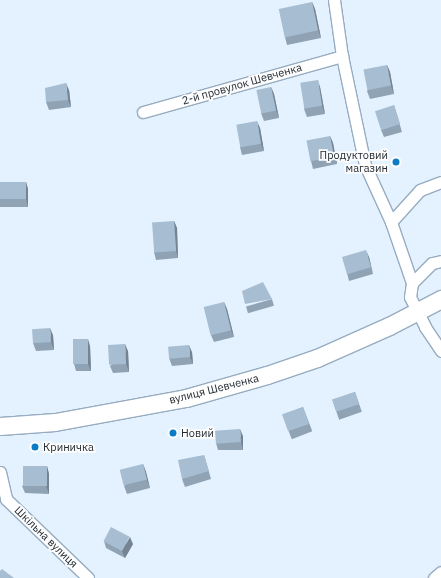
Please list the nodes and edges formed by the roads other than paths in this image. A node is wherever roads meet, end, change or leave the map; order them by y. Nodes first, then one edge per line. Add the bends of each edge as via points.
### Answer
1 (334, 0) edge
2 (342, 56) junction
3 (143, 112) dead end
4 (441, 182) edge
5 (391, 222) junction
6 (441, 261) edge
7 (412, 283) junction
8 (441, 299) edge
9 (417, 311) junction
10 (438, 347) edge
11 (0, 426) edge
12 (0, 472) edge
13 (441, 572) edge
14 (88, 578) edge
15 (434, 578) edge

1 - 2 street
2 - 3 street, 2-й провулок Шевченка
2 - 5 street via 365,165
4 - 5 street via 420,190
5 - 7 street
6 - 7 street via 432,263
7 - 9 street via 410,297
8 - 9 main road, вулиця Шевченка
9 - 10 street
9 - 11 main road, вулиця Шевченка via 317,358 201,394 54,422
12 - 14 street, Шкільна вулиця via 6,499
13 - 15 street

